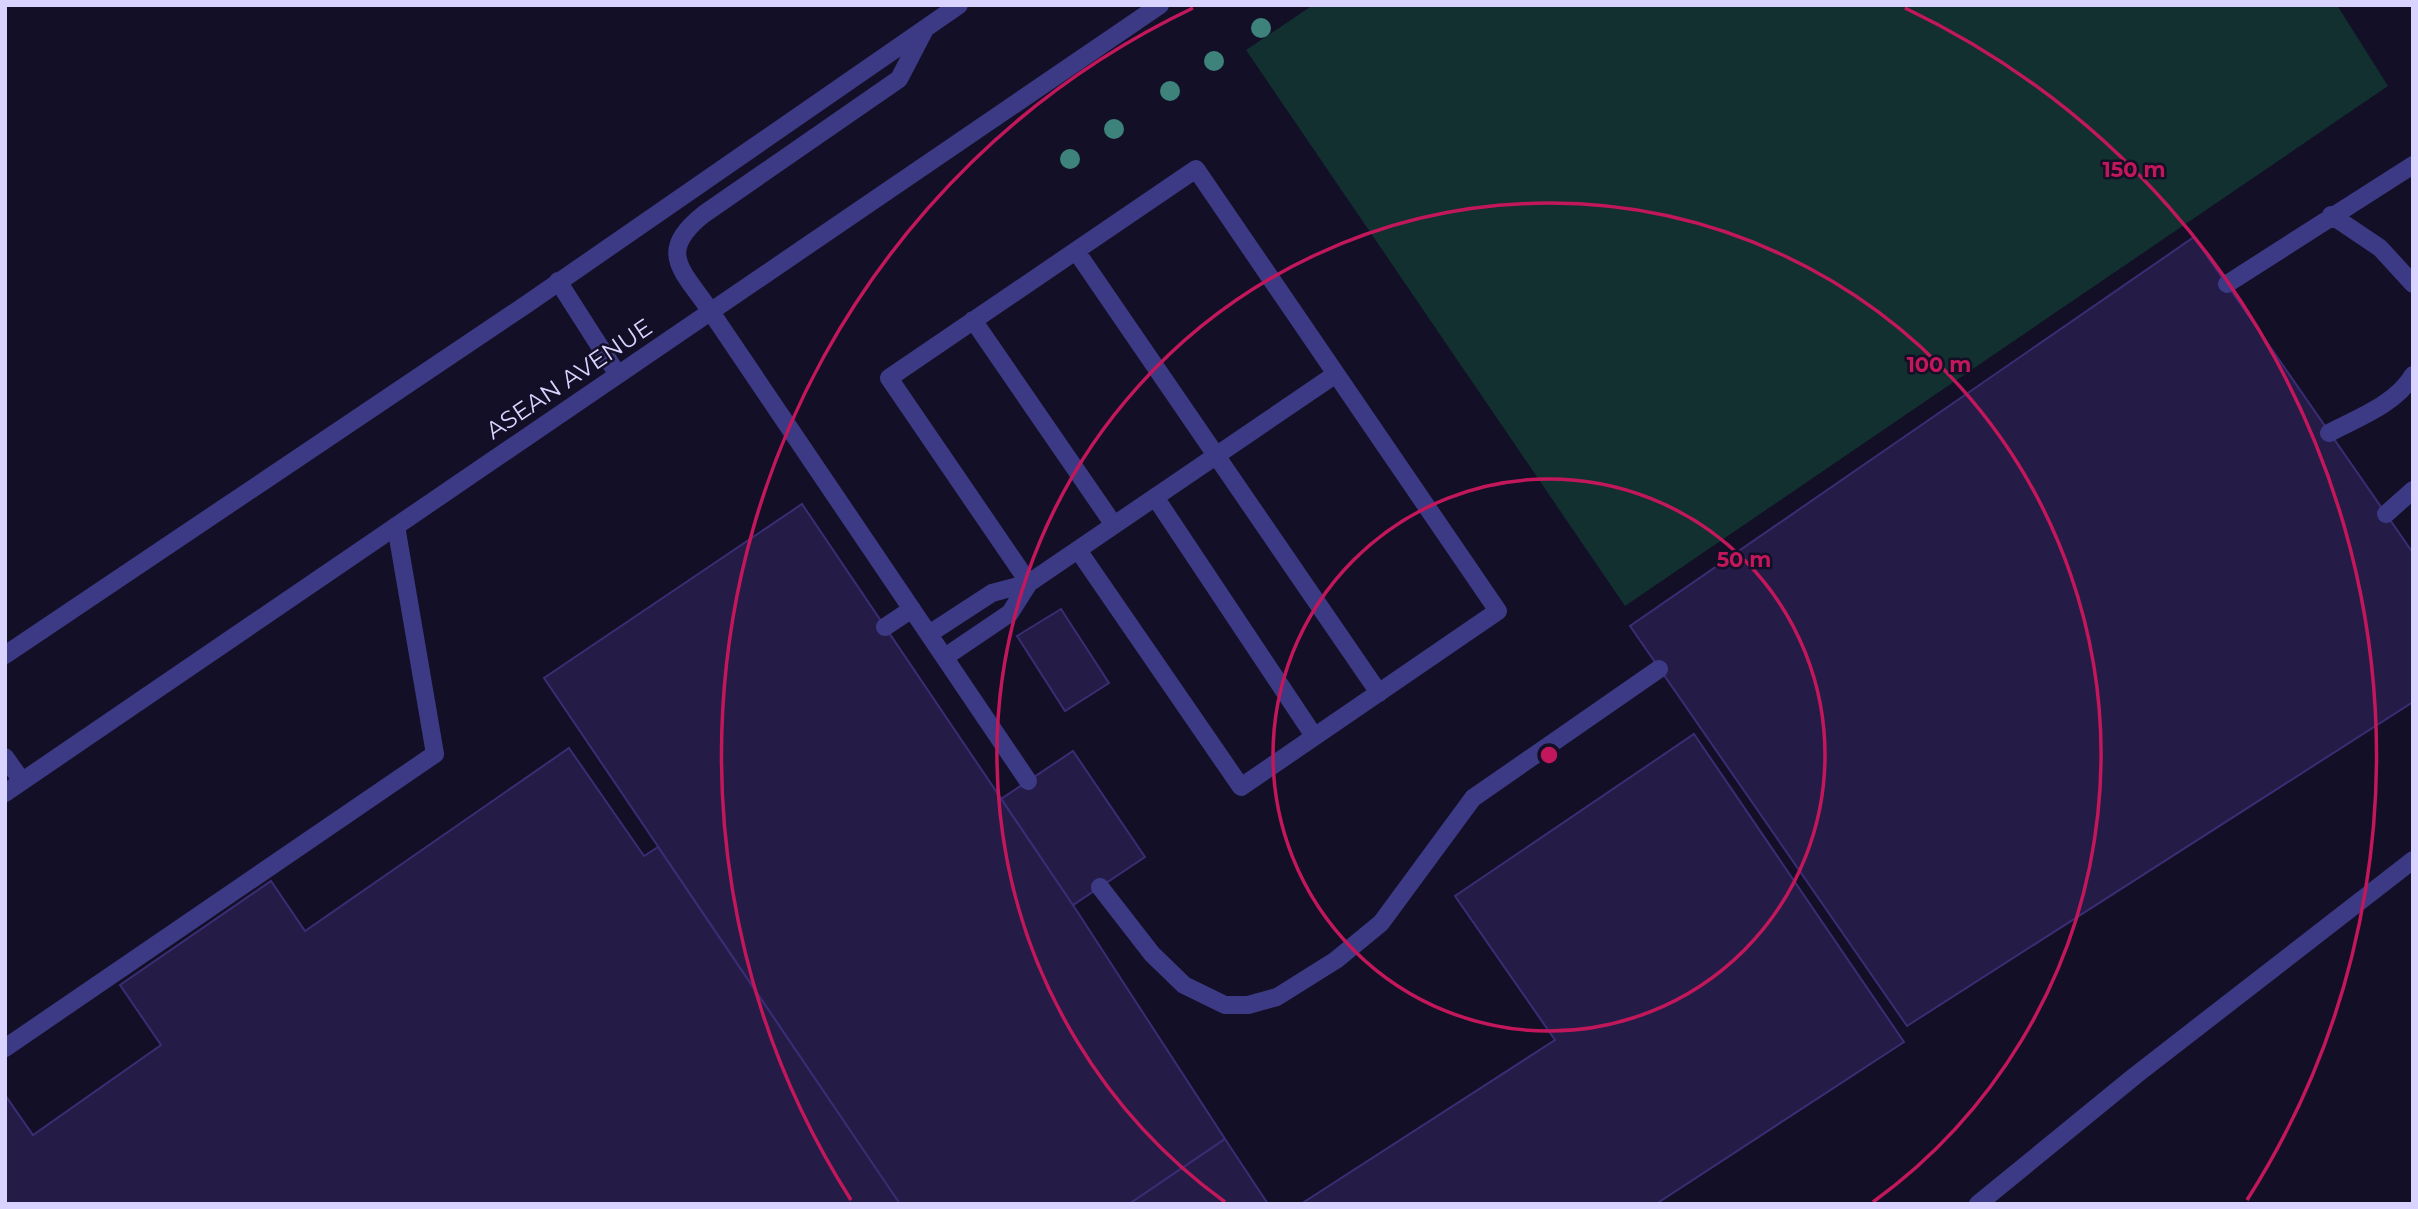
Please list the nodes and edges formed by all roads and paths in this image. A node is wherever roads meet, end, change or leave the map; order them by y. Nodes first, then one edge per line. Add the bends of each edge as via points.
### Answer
1 (959, 5) edge
2 (1160, 5) edge
3 (926, 28) junction
4 (2413, 165) edge
5 (2331, 215) junction
6 (1076, 251) junction
7 (558, 281) junction
8 (2227, 284) dead end
9 (2413, 284) edge
10 (711, 312) junction
11 (973, 320) junction
12 (1336, 374) junction
13 (618, 375) junction
14 (2413, 375) edge
15 (2329, 433) dead end
16 (1216, 456) junction
17 (2413, 490) edge
18 (1155, 497) junction
19 (2386, 514) dead end
20 (1114, 525) junction
21 (396, 526) junction
22 (1078, 550) junction
23 (1029, 583) junction
24 (912, 609) junction
25 (885, 627) dead end
26 (929, 634) junction
27 (5, 655) edge
28 (945, 657) junction
29 (1659, 669) dead end
30 (1379, 693) junction
31 (1314, 736) junction
32 (5, 757) edge
33 (22, 781) junction
34 (1028, 781) dead end
35 (5, 793) edge
36 (2413, 860) edge
37 (1100, 887) dead end
38 (5, 1048) edge
39 (1978, 1204) edge

1 - 3 street
2 - 10 street, ASEAN AVENUE
3 - 7 street
3 - 10 street via 899,79 681,234 679,264
4 - 5 street
5 - 8 street
5 - 9 street via 2380,248
6 - 11 street
6 - 12 street via 1196,169
6 - 16 street
7 - 13 street
7 - 27 street
10 - 13 street, ASEAN AVENUE
10 - 24 street
11 - 20 street
11 - 23 street via 889,378
12 - 16 street
12 - 30 street via 1498,611
13 - 21 street, ASEAN AVENUE
14 - 15 street via 2378,407
16 - 18 street
16 - 30 street
17 - 19 street
18 - 20 street
18 - 31 street
20 - 22 street
21 - 33 street, ASEAN AVENUE
21 - 38 street via 435,754
22 - 23 street
22 - 31 street via 1241,787
23 - 26 street via 992,593
23 - 28 street via 1010,613
24 - 25 street
24 - 26 street
26 - 28 street
28 - 34 street
29 - 37 street via 1473,798 1381,923 1336,960 1277,997 1226,1005 1184,985 1152,954
30 - 31 street
32 - 33 street
33 - 35 street, ASEAN AVENUE
36 - 39 street

